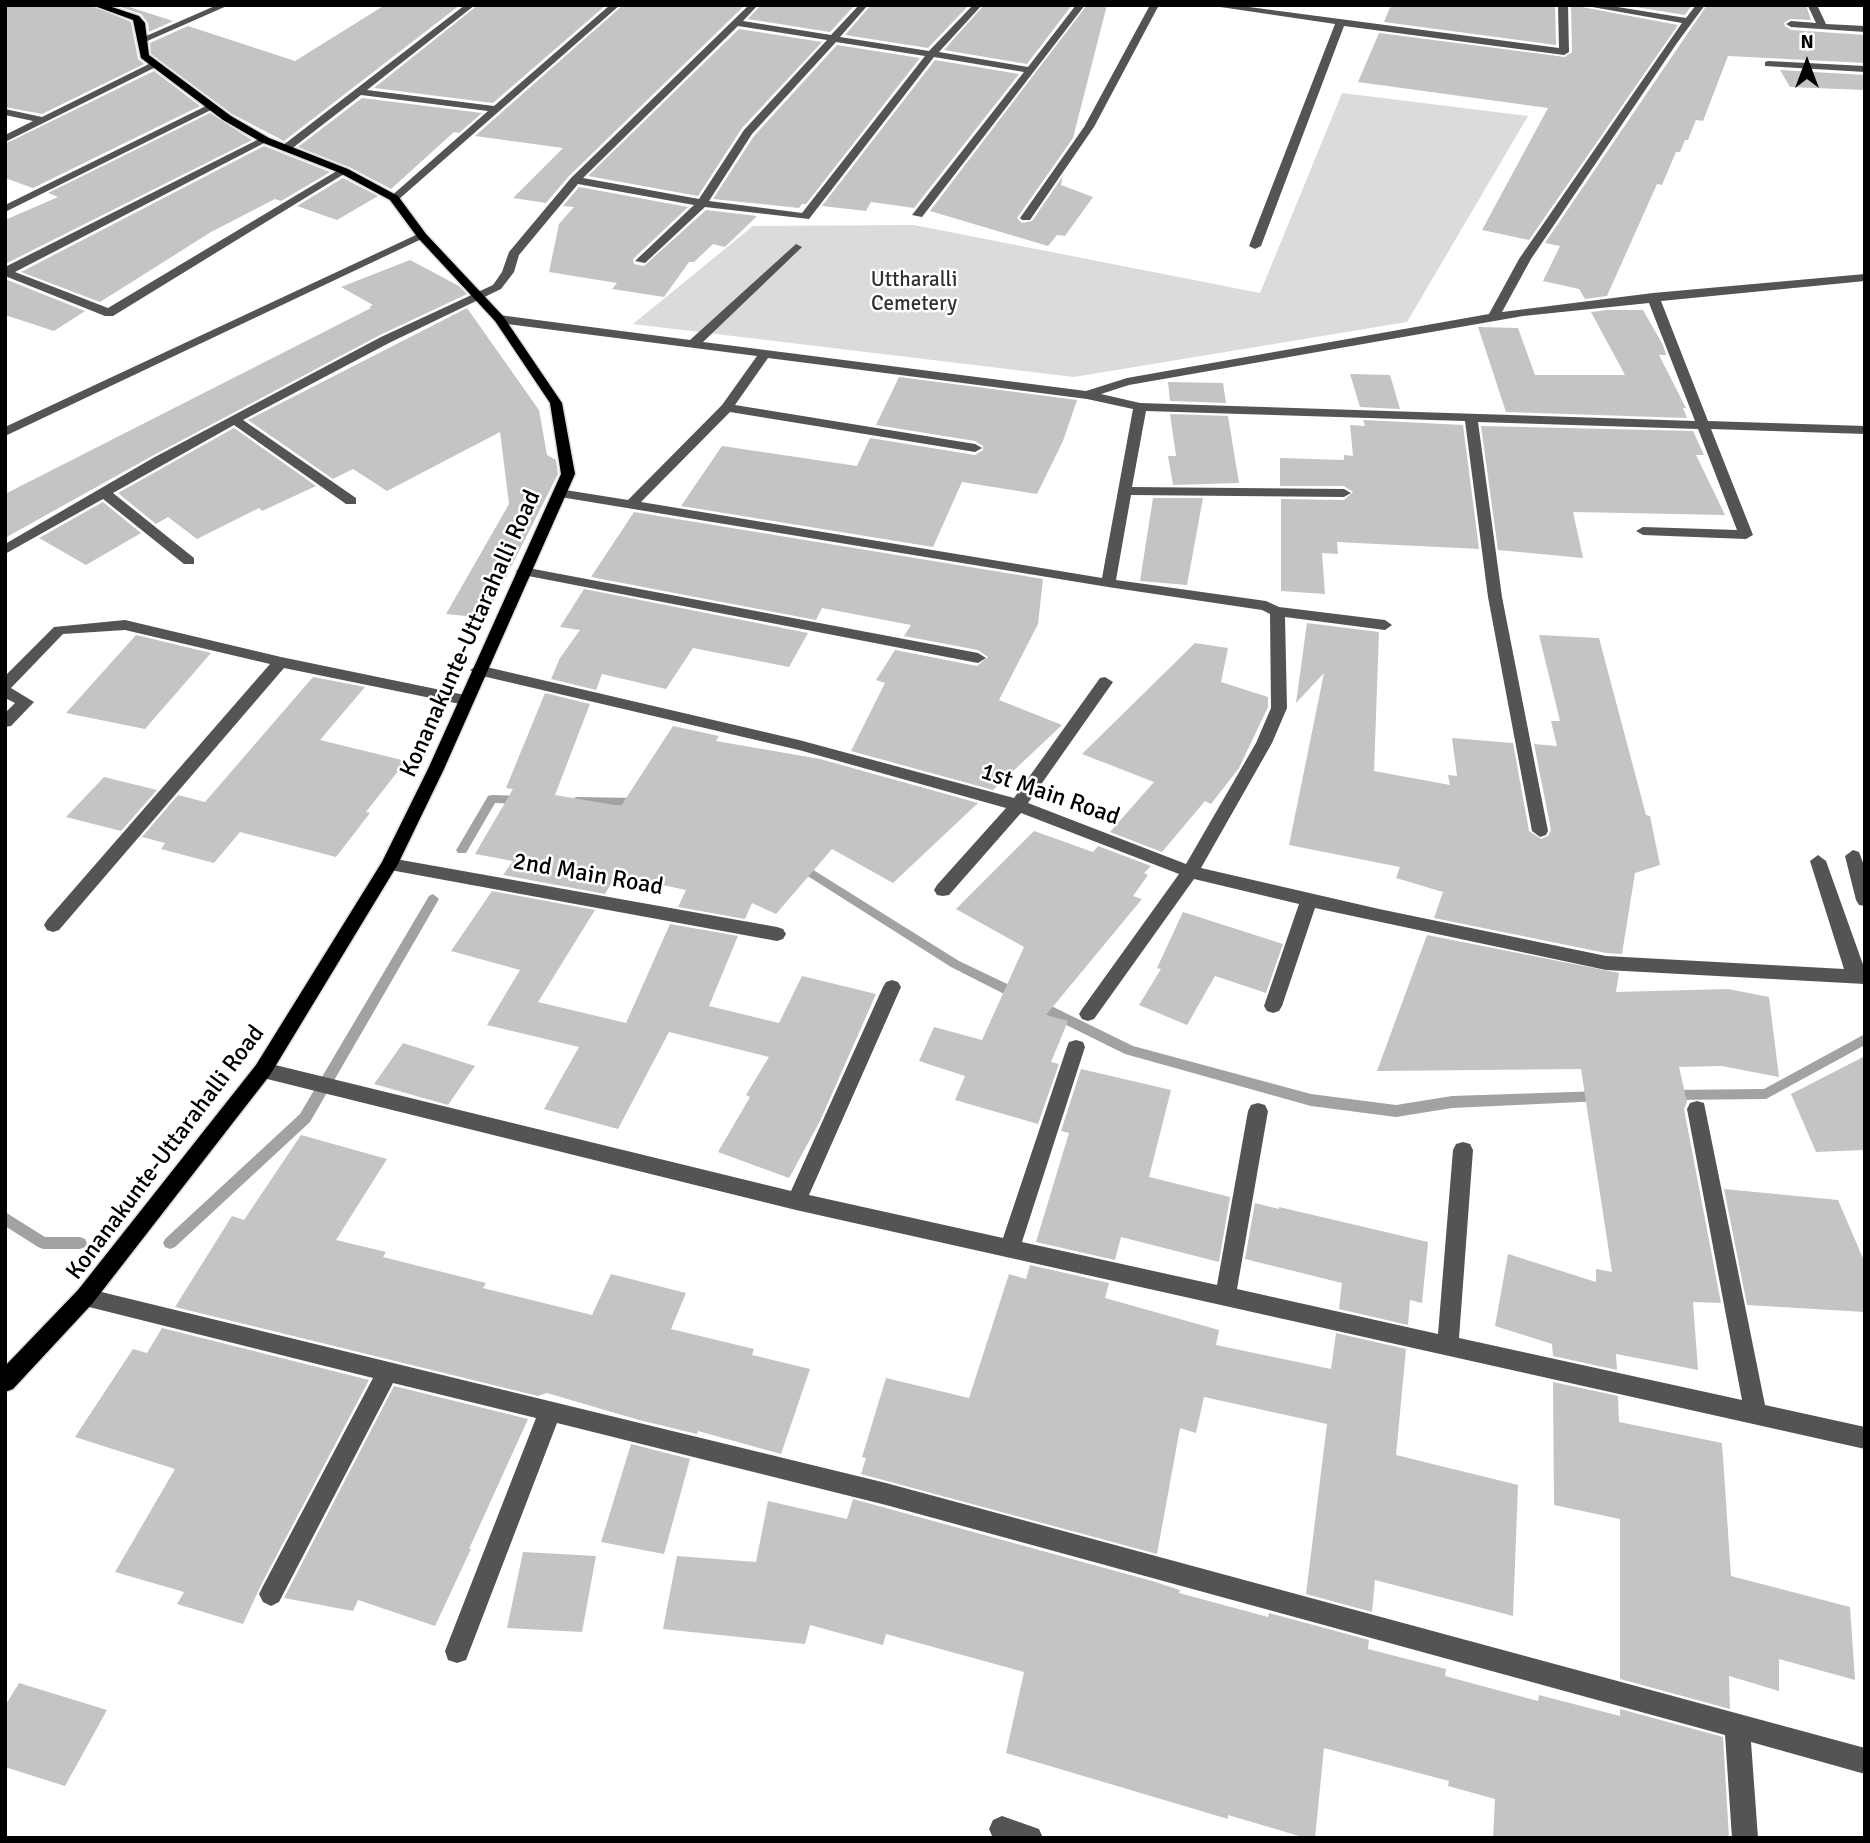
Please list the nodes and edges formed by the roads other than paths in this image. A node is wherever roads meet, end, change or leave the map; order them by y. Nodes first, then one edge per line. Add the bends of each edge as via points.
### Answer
1 (96, 5) edge
2 (225, 5) edge
3 (471, 5) edge
4 (616, 5) edge
5 (754, 5) edge
6 (864, 5) edge
7 (978, 5) edge
8 (1081, 5) edge
9 (1156, 5) edge
10 (1215, 5) edge
11 (1549, 5) edge
12 (1586, 5) edge
13 (1701, 5) edge
14 (1563, 6) edge
15 (1813, 6) edge
16 (1689, 21) junction
17 (1341, 22) junction
18 (737, 23) junction
19 (1791, 24) dead end
20 (1822, 26) junction
21 (1865, 29) edge
22 (835, 37) junction
23 (142, 40) junction
24 (932, 53) junction
25 (1768, 64) dead end
26 (153, 65) junction
27 (1865, 69) edge
28 (1031, 70) junction
29 (359, 92) junction
30 (212, 107) junction
31 (498, 109) junction
32 (5, 111) edge
33 (43, 120) junction
34 (5, 139) edge
35 (265, 140) junction
36 (286, 148) junction
37 (344, 171) junction
38 (575, 180) junction
39 (394, 198) junction
40 (702, 203) junction
41 (5, 209) edge
42 (918, 215) dead end
43 (1026, 218) dead end
44 (422, 236) junction
45 (1255, 246) dead end
46 (796, 247) dead end
47 (641, 261) dead end
48 (5, 272) edge
49 (1865, 277) edge
50 (479, 296) junction
51 (1653, 297) junction
52 (1493, 318) junction
53 (499, 319) junction
54 (692, 345) junction
55 (764, 355) junction
56 (1087, 396) junction
57 (1140, 407) junction
58 (727, 408) junction
59 (1471, 416) junction
60 (235, 420) junction
61 (1702, 423) junction
62 (1865, 430) edge
63 (5, 432) edge
64 (975, 448) dead end
65 (1125, 491) junction
66 (103, 492) junction
67 (559, 493) junction
68 (1344, 493) dead end
69 (351, 501) dead end
70 (631, 505) junction
71 (1643, 531) dead end
72 (5, 550) edge
73 (189, 561) dead end
74 (523, 571) junction
75 (1108, 583) junction
76 (1275, 611) junction
77 (1385, 625) dead end
78 (978, 658) dead end
79 (281, 662) junction
80 (478, 670) junction
81 (1105, 682) dead end
82 (5, 685) edge
83 (5, 692) edge
84 (466, 700) junction
85 (5, 722) edge
86 (1018, 806) junction
87 (1539, 831) dead end
88 (1853, 856) dead end
89 (1818, 861) dead end
90 (390, 864) junction
91 (1190, 872) junction
92 (943, 890) dead end
93 (1309, 899) junction
94 (1865, 900) edge
95 (53, 925) dead end
96 (777, 934) dead end
97 (1860, 977) edge
98 (892, 987) dead end
99 (1273, 1006) dead end
100 (1088, 1014) dead end
101 (1076, 1047) dead end
102 (263, 1070) junction
103 (1697, 1109) dead end
104 (1258, 1111) dead end
105 (1463, 1150) dead end
106 (796, 1201) junction
107 (1009, 1249) junction
108 (1225, 1296) junction
109 (85, 1297) junction
110 (1448, 1346) junction
111 (387, 1371) junction
112 (5, 1382) edge
113 (550, 1412) junction
114 (1756, 1414) junction
115 (1865, 1438) edge
116 (271, 1594) dead end
117 (457, 1651) dead end
118 (1737, 1726) junction
119 (1865, 1761) edge
120 (1002, 1829) dead end
121 (1030, 1838) edge
122 (1745, 1838) edge

1 - 23 main road via 136,18
2 - 23 street
3 - 29 street
4 - 31 street
5 - 18 street
6 - 22 street
7 - 24 street
8 - 28 street
9 - 43 street via 1089,127
10 - 17 street
11 - 14 street
12 - 16 street
13 - 16 street
14 - 17 street via 1563,52
15 - 20 street
16 - 52 street via 1525,260
17 - 45 street
18 - 22 street
18 - 38 street
19 - 20 street
20 - 21 street
22 - 24 street
22 - 40 street via 748,132
23 - 26 main road via 144,56
24 - 28 street
24 - 40 street via 805,217
25 - 27 street
26 - 30 main road, Konanakunte-Uttarahalli Road
26 - 33 street
28 - 42 street
29 - 31 street
29 - 36 street
30 - 35 main road, Konanakunte-Uttarahalli Road
30 - 41 street
31 - 39 street
32 - 33 street
33 - 34 street
35 - 36 main road, Konanakunte-Uttarahalli Road
35 - 48 street
36 - 37 main road, Konanakunte-Uttarahalli Road
37 - 39 main road, Konanakunte-Uttarahalli Road
37 - 48 street via 109,313
38 - 40 street
38 - 50 street via 513,254 497,287
39 - 44 main road, Konanakunte-Uttarahalli Road
40 - 47 street
44 - 50 main road, Konanakunte-Uttarahalli Road
44 - 63 street
46 - 54 street
49 - 51 street
50 - 53 main road, Konanakunte-Uttarahalli Road
50 - 60 street
51 - 52 street
51 - 61 street
52 - 56 street via 1127,382
53 - 54 street
53 - 67 main road, Konanakunte-Uttarahalli Road via 556,403 568,474
54 - 55 street
55 - 56 street
55 - 58 street
56 - 57 street
57 - 59 street
57 - 65 street
58 - 64 street
58 - 70 street
59 - 61 street
59 - 87 street via 1495,597
60 - 66 street
60 - 69 street
61 - 62 street
61 - 71 street via 1746,535
65 - 68 street
65 - 75 street
66 - 72 street
66 - 73 street
67 - 70 street
67 - 74 main road, Konanakunte-Uttarahalli Road
70 - 75 street
74 - 78 street
74 - 80 main road, Konanakunte-Uttarahalli Road
75 - 76 street
76 - 77 street
76 - 91 street via 1279,708 1264,743
79 - 82 street via 125,625 59,630
79 - 84 street
79 - 95 street
80 - 84 main road, Konanakunte-Uttarahalli Road
80 - 86 street, 1st Main Road via 799,746
81 - 86 street
83 - 85 street via 26,702
84 - 90 main road, Konanakunte-Uttarahalli Road
86 - 91 street, 1st Main Road
86 - 92 street
88 - 94 street
89 - 97 street
90 - 96 street, 2nd Main Road
90 - 102 main road, Konanakunte-Uttarahalli Road
91 - 93 street, 1st Main Road
91 - 100 street
93 - 97 street, 1st Main Road via 1606,963
93 - 99 street
98 - 106 street
101 - 107 street
102 - 106 street
102 - 109 main road, Konanakunte-Uttarahalli Road
103 - 114 street
104 - 108 street
105 - 110 street
106 - 107 street
107 - 108 street
108 - 110 street
109 - 111 street
109 - 112 main road, Konanakunte-Uttarahalli Road
110 - 114 street
111 - 113 street
111 - 116 street
113 - 117 street
113 - 118 street via 886,1494
114 - 115 street
118 - 119 street
118 - 122 street
120 - 121 street

